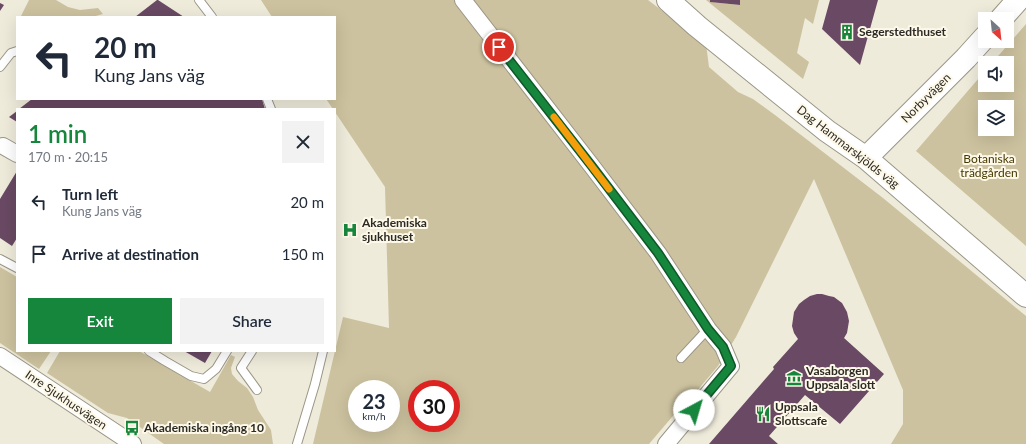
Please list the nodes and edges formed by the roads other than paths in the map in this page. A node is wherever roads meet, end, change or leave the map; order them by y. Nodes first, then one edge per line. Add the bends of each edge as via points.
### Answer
1 (199, 0) edge
2 (463, 0) edge
3 (668, 0) edge
4 (1018, 0) edge
5 (1007, 12) edge
6 (211, 16) edge
7 (978, 45) edge
8 (16, 51) edge
9 (0, 67) edge
10 (866, 158) junction
11 (0, 259) edge
12 (16, 267) edge
13 (1026, 296) edge
14 (708, 329) junction
15 (151, 352) edge
16 (226, 352) edge
17 (251, 352) edge
18 (323, 352) edge
19 (0, 356) edge
20 (681, 358) dead end
21 (257, 390) dead end
22 (124, 442) edge
23 (298, 444) edge
24 (666, 444) edge

1 - 6 lane
2 - 14 street via 658,253
3 - 10 street, Dag Hammarskjölds väg via 819,125
4 - 5 street
7 - 10 street, Norbyvägen
8 - 9 lane via 11,53
10 - 13 street, Dag Hammarskjölds väg
11 - 12 lane
14 - 20 lane
14 - 24 street via 723,347 731,366
15 - 16 lane via 191,376 204,378 216,369
17 - 21 lane via 241,368
18 - 23 lane
19 - 22 street, Inre Sjukhusvägen

